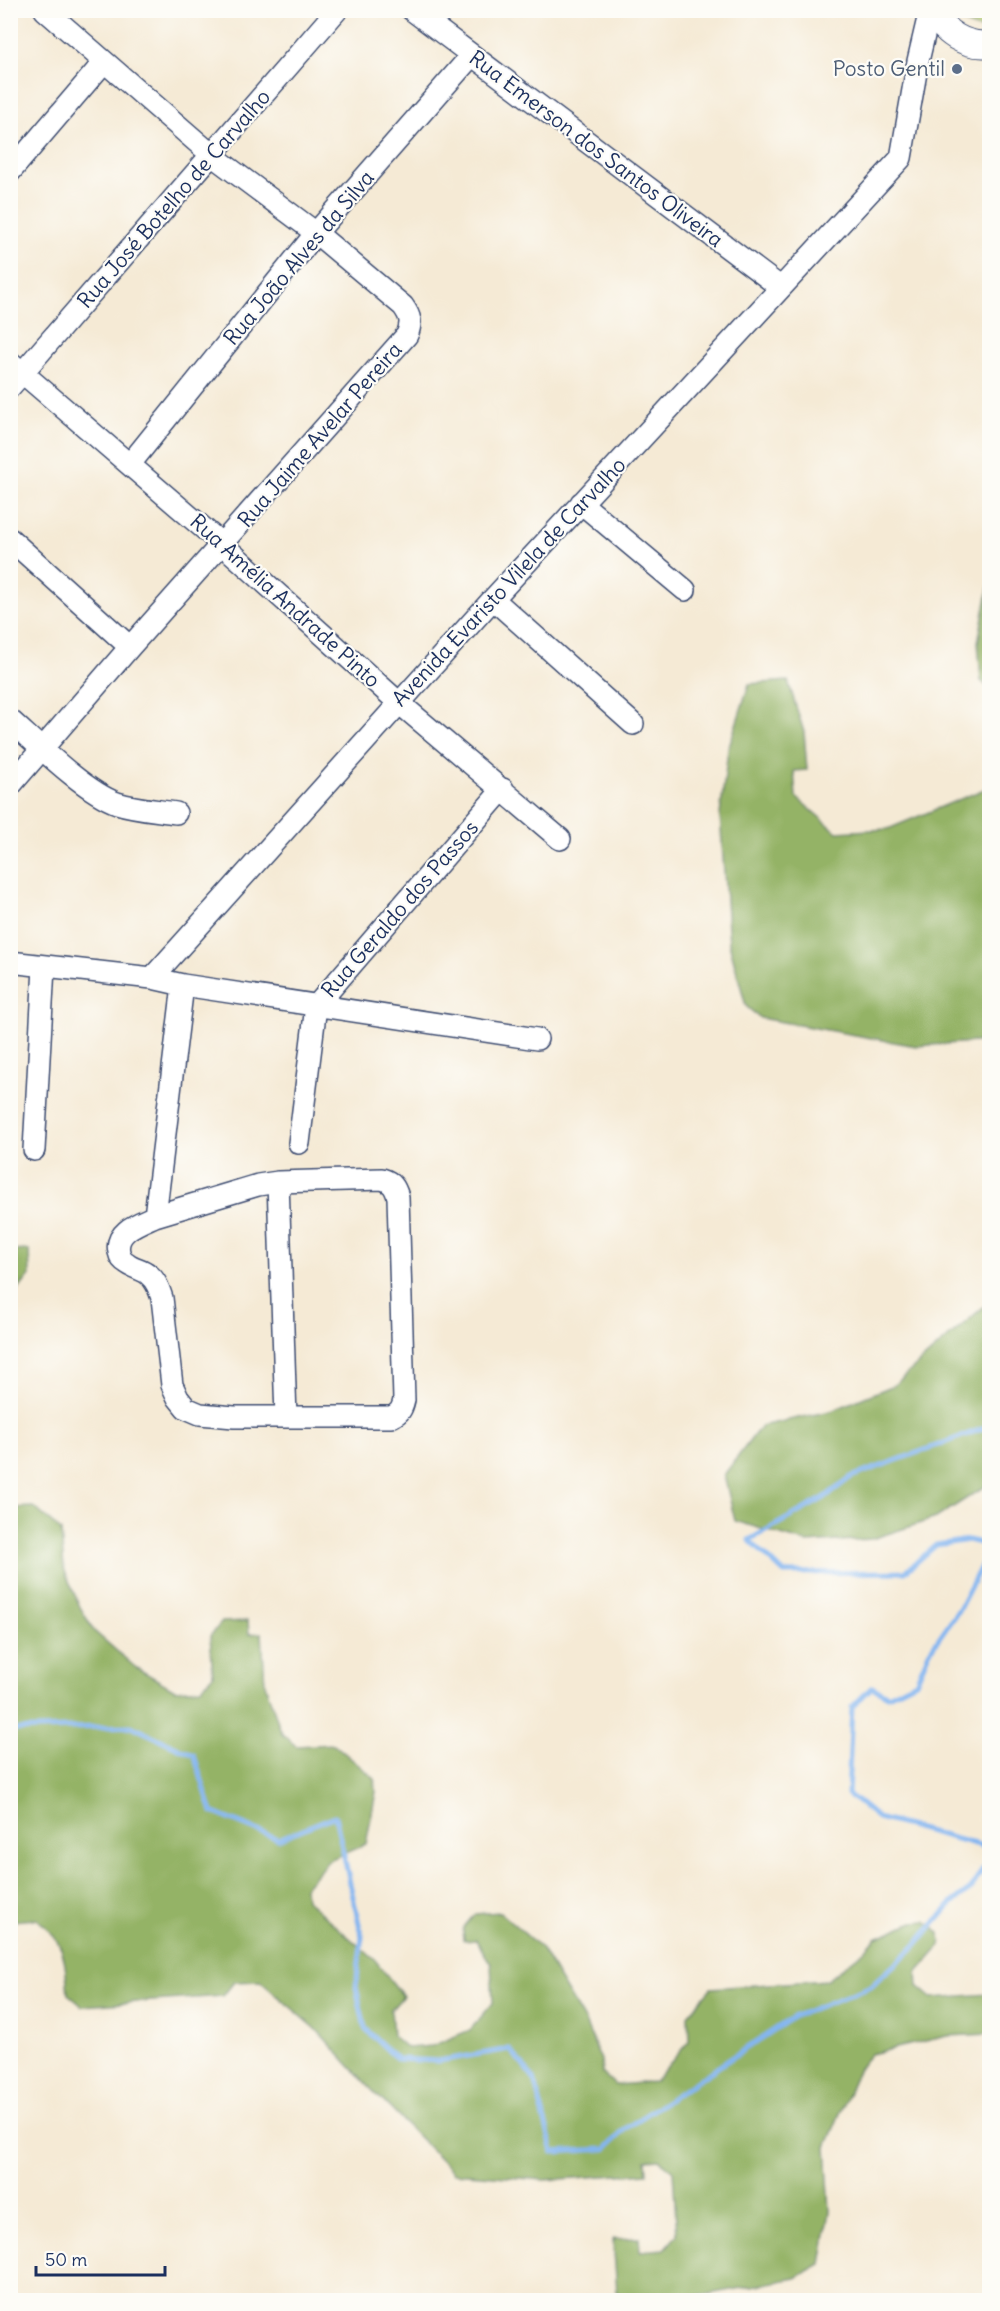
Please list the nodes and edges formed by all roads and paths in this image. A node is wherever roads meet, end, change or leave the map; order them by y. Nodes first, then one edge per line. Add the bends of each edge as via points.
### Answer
1 (45, 10) edge
2 (337, 10) edge
3 (412, 10) edge
4 (932, 10) edge
5 (950, 34) junction
6 (990, 44) edge
7 (472, 55) junction
8 (918, 61) junction
9 (104, 62) junction
10 (213, 156) junction
11 (10, 172) edge
12 (316, 233) junction
13 (780, 287) junction
14 (14, 374) edge
15 (130, 464) junction
16 (581, 503) junction
17 (10, 539) edge
18 (223, 545) junction
19 (685, 590) dead end
20 (493, 598) junction
21 (130, 647) junction
22 (398, 702) junction
23 (10, 720) edge
24 (633, 724) dead end
25 (42, 748) junction
26 (10, 786) edge
27 (502, 789) junction
28 (176, 813) dead end
29 (560, 839) dead end
30 (10, 962) edge
31 (44, 967) junction
32 (152, 978) junction
33 (183, 985) junction
34 (316, 1006) junction
35 (537, 1039) dead end
36 (299, 1143) dead end
37 (34, 1150) dead end
38 (278, 1182) junction
39 (155, 1216) junction
40 (286, 1418) junction

1 - 9 street
2 - 10 street, Rua José Botelho de Carvalho
3 - 7 street, Rua Emerson dos Santos Oliveira
4 - 5 main road
4 - 8 street, Avenida Evaristo Vilela de Carvalho
5 - 6 main road via 965,42
5 - 8 street
7 - 12 street, Rua João Alves da Silva
7 - 13 street, Rua Emerson dos Santos Oliveira
8 - 13 street, Avenida Evaristo Vilela de Carvalho via 901,158
9 - 10 street
9 - 11 street
10 - 12 street
10 - 14 street, Rua José Botelho de Carvalho
12 - 15 street, Rua João Alves da Silva
12 - 18 street, Rua Jaime Avelar Pereira via 403,306 411,324 407,335
13 - 16 street, Avenida Evaristo Vilela de Carvalho
14 - 15 street, Rua Amélia Andrade Pinto
15 - 18 street, Rua Amélia Andrade Pinto
16 - 19 street
16 - 20 street, Avenida Evaristo Vilela de Carvalho
17 - 21 street
18 - 21 street, Rua Jaime Avelar Pereira
18 - 22 street, Rua Amélia Andrade Pinto
20 - 22 street, Avenida Evaristo Vilela de Carvalho
20 - 24 street
21 - 25 street, Rua Jaime Avelar Pereira
22 - 27 street, Rua Amélia Andrade Pinto
22 - 32 street, Avenida Evaristo Vilela de Carvalho
23 - 25 street
25 - 26 street, Rua Jaime Avelar Pereira
25 - 28 street via 114,802
27 - 29 street, Rua Amélia Andrade Pinto
27 - 34 street, Rua Geraldo dos Passos
30 - 31 street
31 - 32 street
31 - 37 street
32 - 33 street
33 - 34 street
33 - 39 street
34 - 35 street
34 - 36 street, Rua Geraldo dos Passos
38 - 39 street
38 - 40 street
38 - 40 street via 382,1179 395,1187 398,1197 403,1407 391,1417
39 - 40 street via 131,1228 118,1244 125,1263 148,1274 157,1284 172,1385 178,1398 186,1408 200,1414

